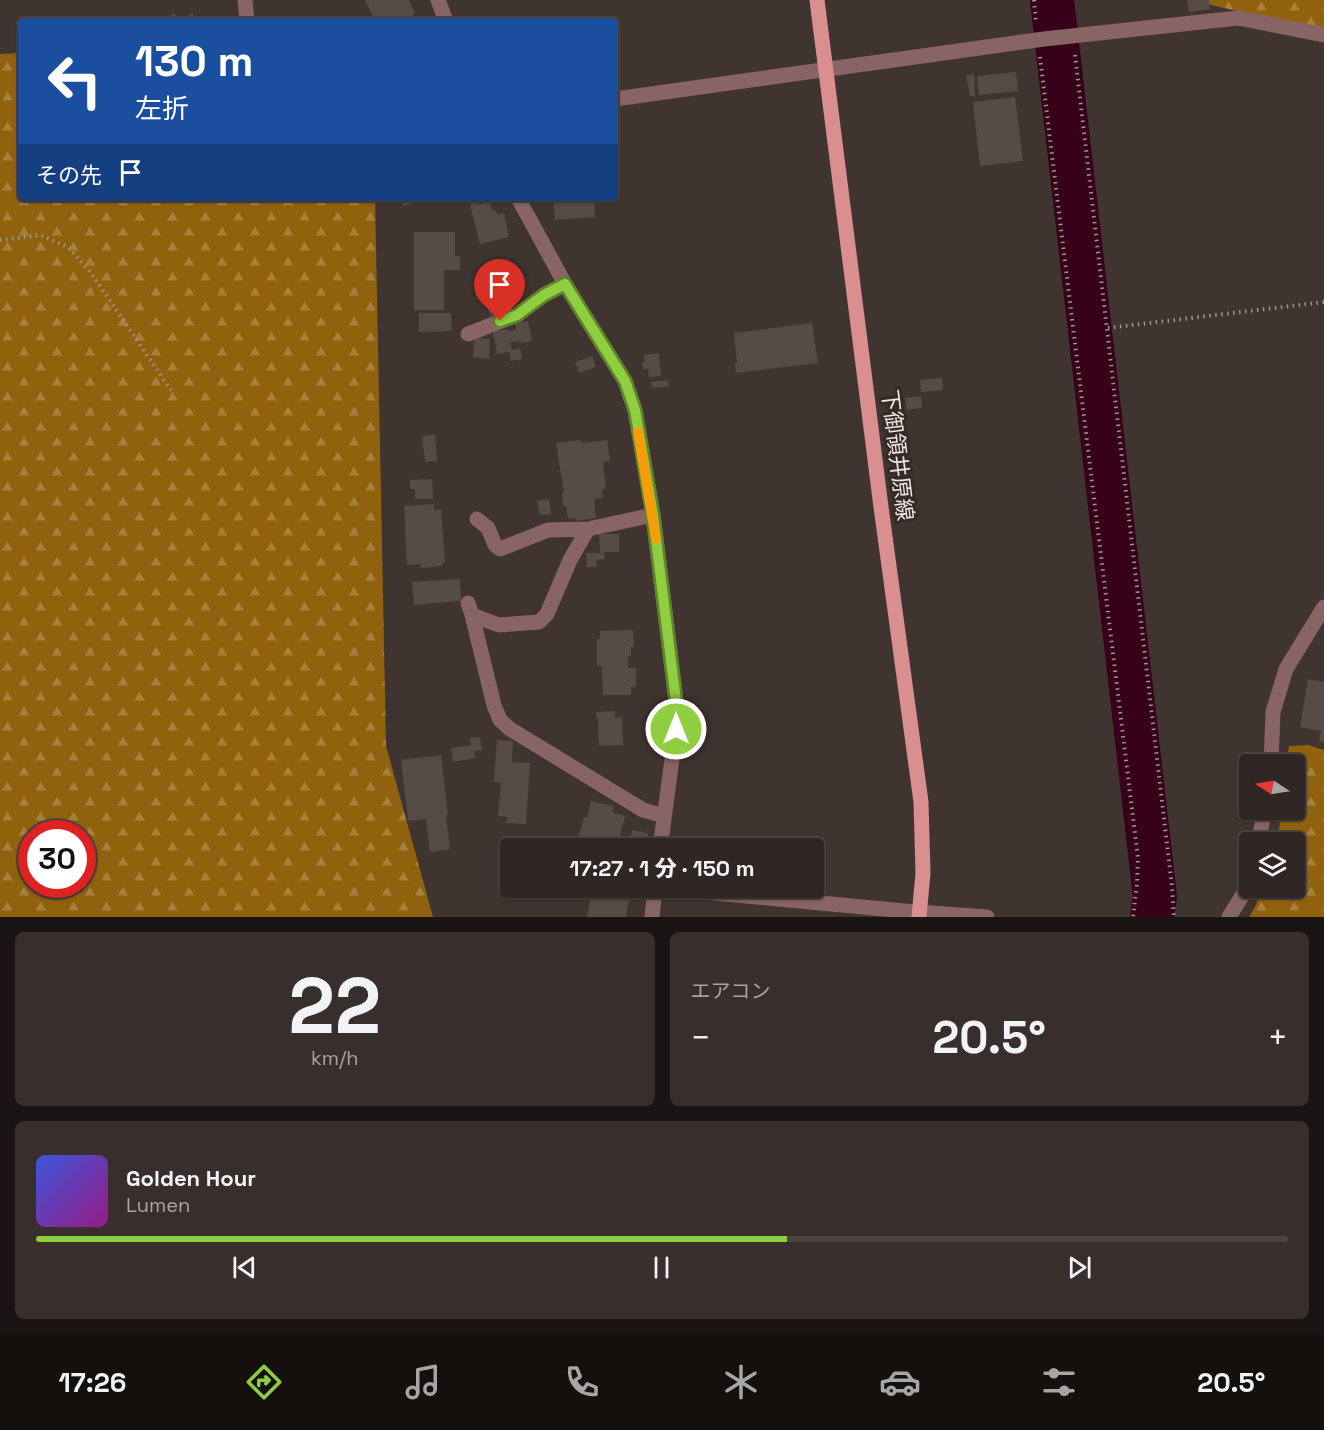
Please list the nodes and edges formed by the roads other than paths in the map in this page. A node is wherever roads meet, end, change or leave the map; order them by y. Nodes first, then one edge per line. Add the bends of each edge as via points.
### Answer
1 (245, 0) edge
2 (438, 0) edge
3 (817, 0) edge
4 (247, 18) edge
5 (445, 18) edge
6 (1324, 35) edge
7 (825, 69) junction
8 (618, 99) edge
9 (520, 201) edge
10 (565, 284) junction
11 (468, 334) dead end
12 (653, 515) junction
13 (477, 519) dead end
14 (588, 529) junction
15 (1324, 607) edge
16 (1271, 754) edge
17 (664, 816) junction
18 (661, 838) edge
19 (655, 898) edge
20 (761, 898) edge
21 (1241, 898) edge
22 (919, 914) edge
23 (652, 917) edge
24 (987, 917) edge
25 (1229, 917) edge

1 - 4 street
2 - 5 street
3 - 7 main road, 下御領井原線
6 - 7 street via 1238,18
7 - 8 street
7 - 22 main road, 下御領井原線 via 921,802 923,873
9 - 10 street
10 - 11 street via 517,315
10 - 12 street via 625,381 635,410
12 - 14 street
12 - 17 street via 676,701
13 - 14 street via 488,528 500,549 548,530
14 - 17 street via 547,614 539,622 499,625 470,609 495,705 500,720 510,729 643,810
15 - 16 street via 1286,669 1273,712
17 - 18 street
19 - 23 street
20 - 22 street
21 - 25 street
22 - 24 street

